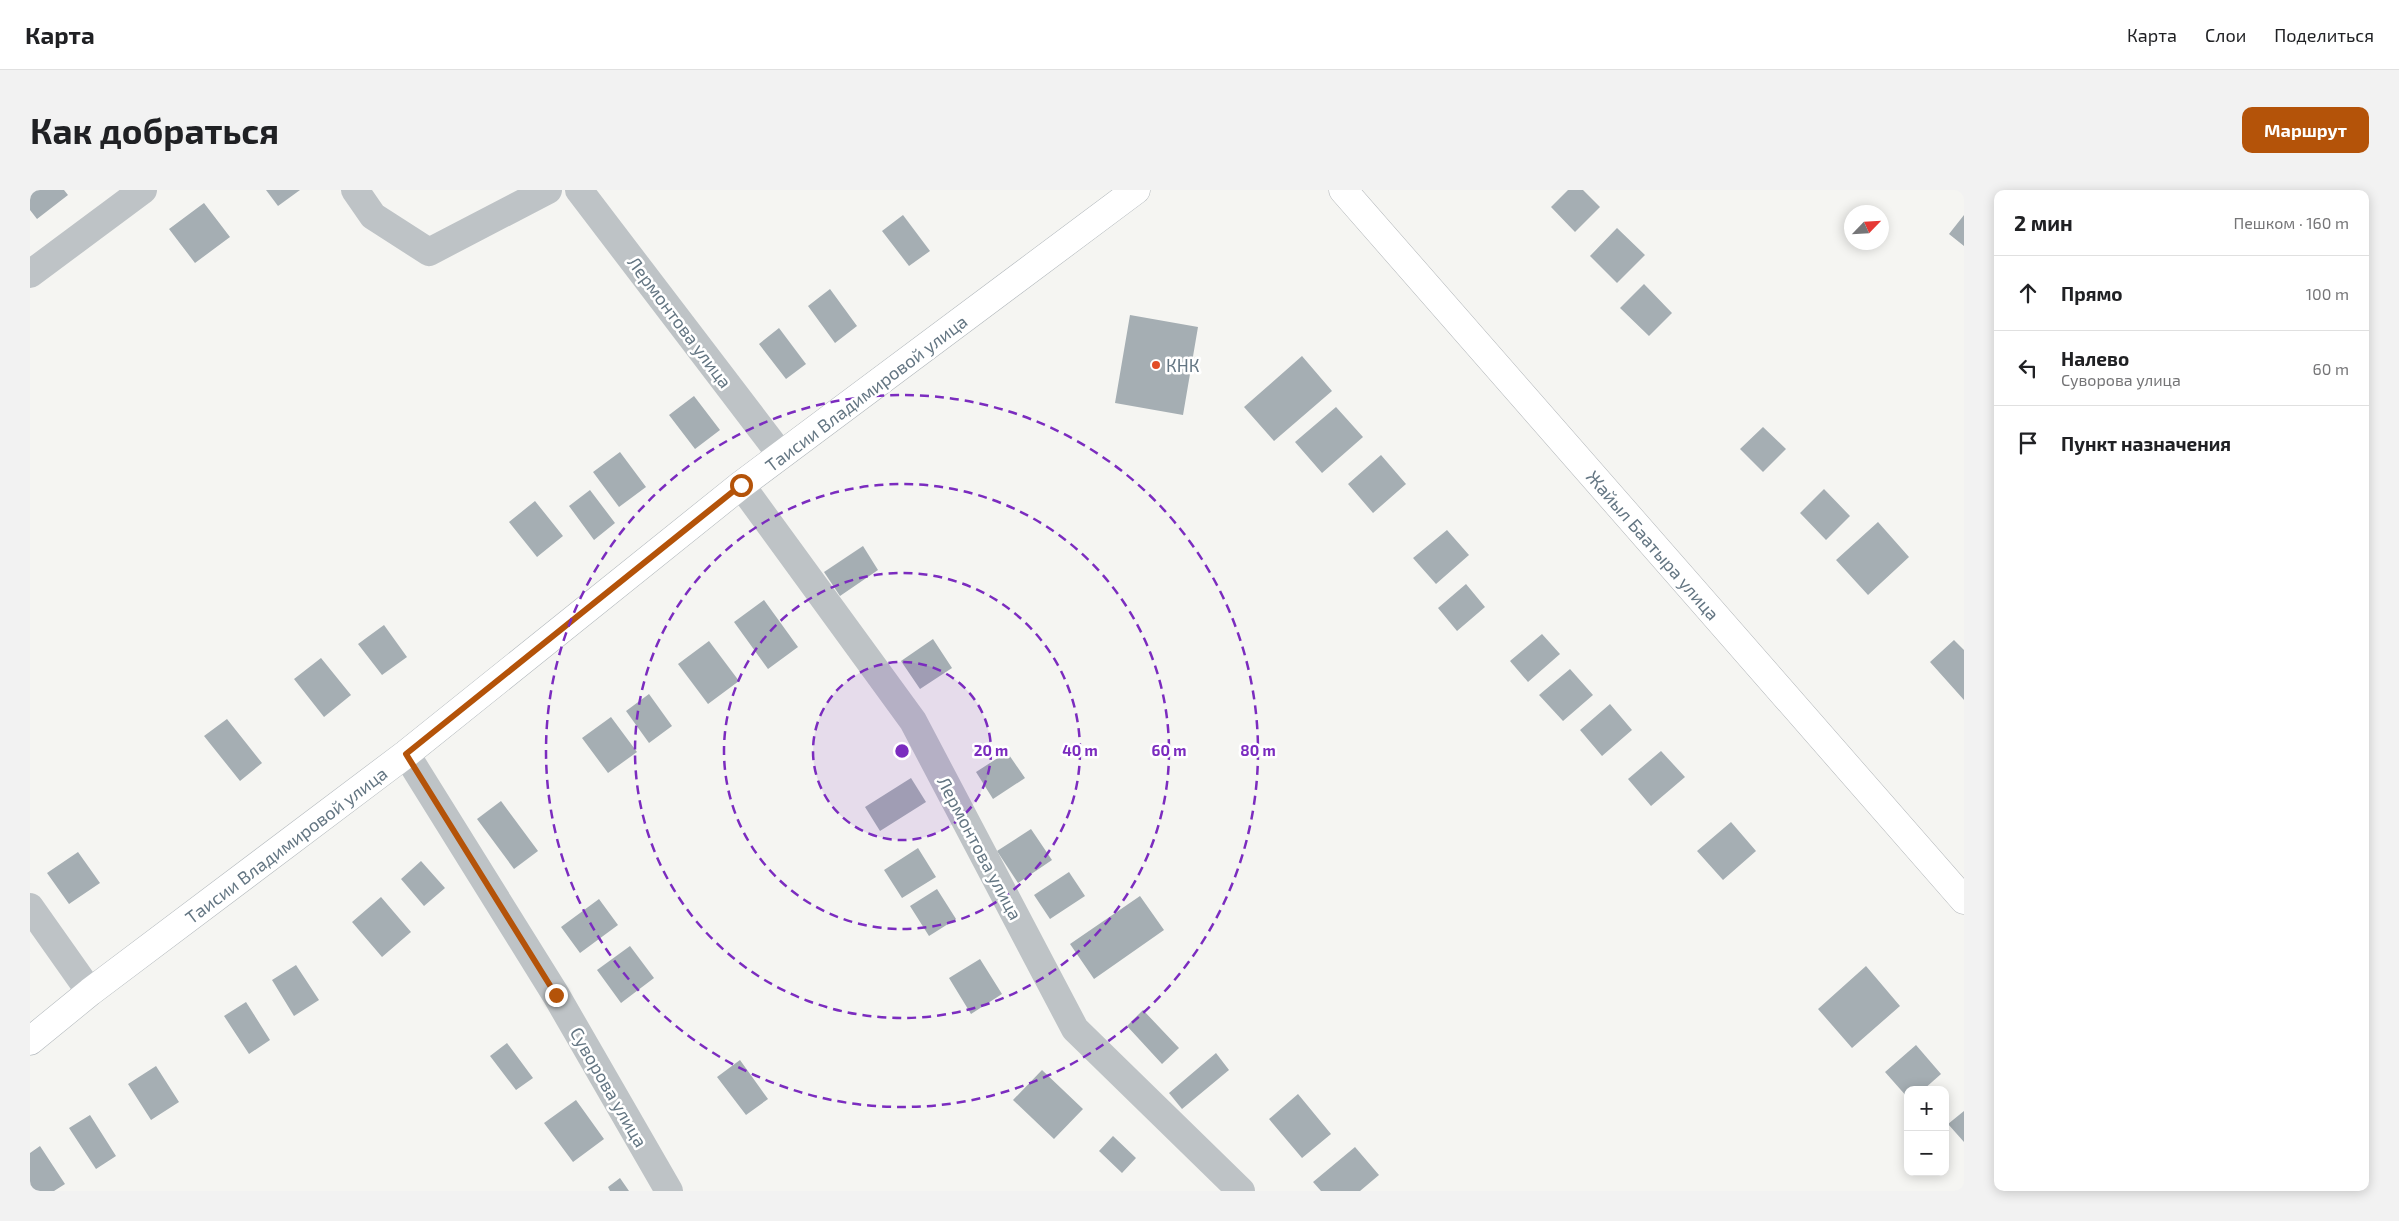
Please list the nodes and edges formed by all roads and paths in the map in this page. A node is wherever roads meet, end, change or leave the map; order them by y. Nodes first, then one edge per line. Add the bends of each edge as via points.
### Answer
1 (143, 190) edge
2 (354, 190) edge
3 (548, 190) edge
4 (579, 190) edge
5 (1136, 190) edge
6 (1343, 190) edge
7 (30, 274) edge
8 (781, 455) junction
9 (741, 485) junction
10 (406, 754) junction
11 (1964, 900) edge
12 (35, 915) edge
13 (90, 992) junction
14 (30, 1041) edge
15 (670, 1191) edge
16 (1241, 1191) edge

1 - 7 street
2 - 3 street via 373,216 429,252
4 - 8 street, Лермонтова улица
5 - 8 main road, Таисии Владимировой улица
6 - 11 main road, Жайыл Баатыра улица
8 - 9 main road, Таисии Владимировой улица
9 - 10 main road, Таисии Владимировой улица
9 - 16 street, Лермонтова улица via 913,721 1075,1029
10 - 13 main road, Таисии Владимировой улица
10 - 15 street, Суворова улица via 556,995
12 - 13 street
13 - 14 main road, Таисии Владимировой улица

